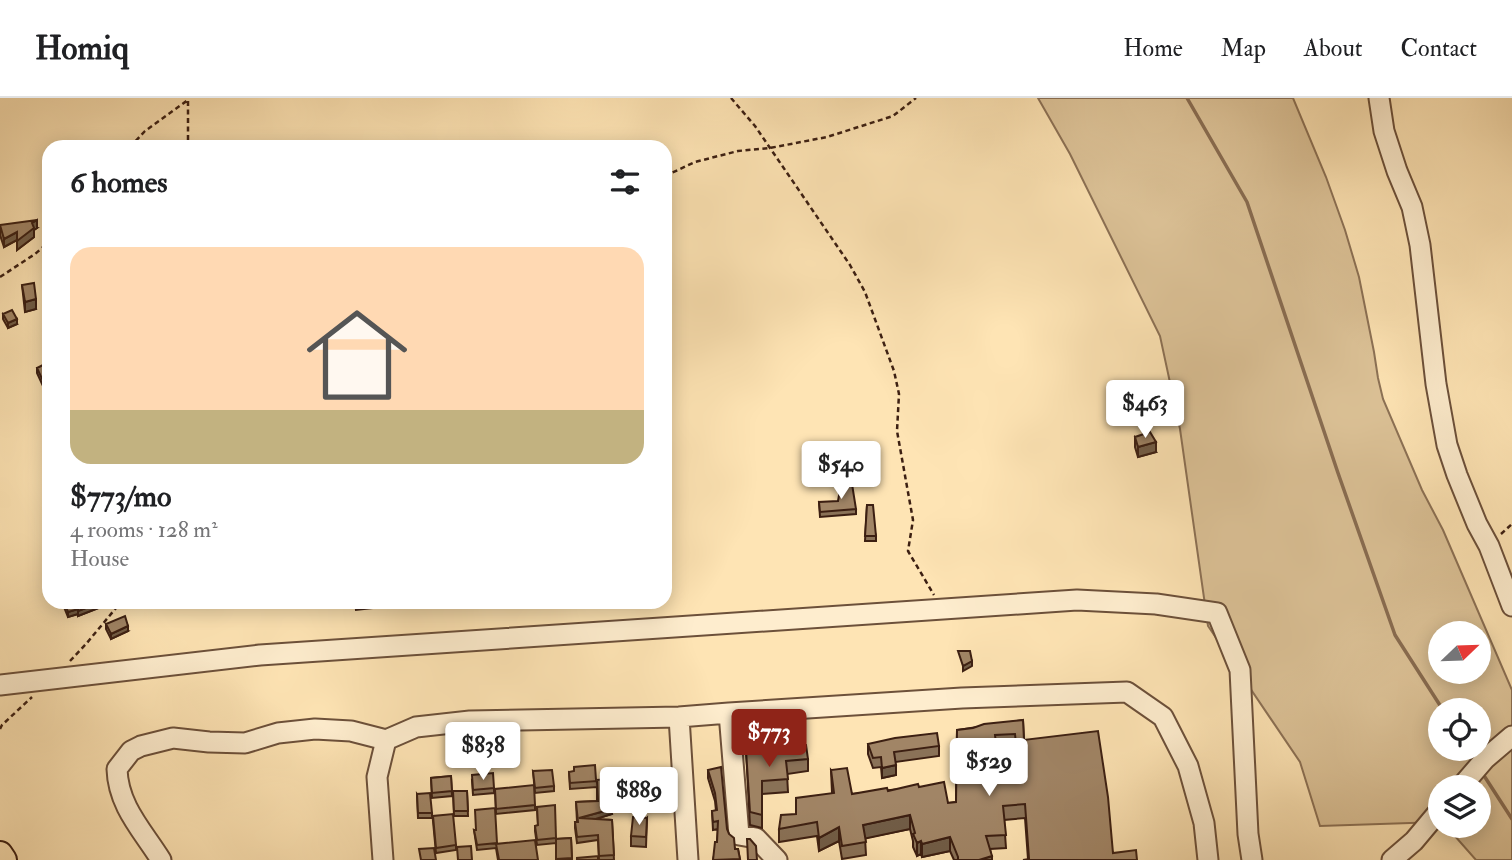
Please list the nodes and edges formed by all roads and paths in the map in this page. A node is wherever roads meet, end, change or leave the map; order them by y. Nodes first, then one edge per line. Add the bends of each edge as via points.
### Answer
1 (731, 98) edge
2 (916, 98) edge
3 (1379, 98) edge
4 (188, 99) edge
5 (137, 140) edge
6 (188, 140) edge
7 (769, 148) junction
8 (672, 173) edge
9 (42, 248) edge
10 (0, 277) edge
11 (1512, 606) edge
12 (944, 609) junction
13 (0, 685) edge
14 (729, 713) junction
15 (679, 717) junction
16 (1512, 736) edge
17 (386, 740) junction
18 (1471, 775) edge
19 (1428, 828) edge
20 (1413, 850) edge
21 (0, 854) edge
22 (4, 860) edge
23 (161, 860) edge
24 (383, 860) edge
25 (688, 860) edge
26 (778, 860) edge
27 (1209, 860) edge
28 (1252, 860) edge
29 (1392, 860) edge

1 - 7 path
2 - 7 path via 893,116 827,137
3 - 11 street via 1384,131 1412,207 1420,245 1447,445
4 - 5 path
4 - 6 path
7 - 8 path via 738,151
7 - 12 path via 865,292 899,394 897,432 913,520 908,551
9 - 10 path
12 - 13 street via 261,655
12 - 28 street via 1077,600 1217,613 1240,670
14 - 15 street
14 - 26 street via 739,835 756,838
14 - 27 street via 1127,692 1163,717 1188,766
15 - 17 street via 470,721 416,727
15 - 25 street
16 - 18 street
17 - 23 street via 351,731 315,729 245,743 173,738 131,751 117,769 120,792
17 - 24 street via 377,777
19 - 20 street
20 - 29 street
21 - 22 main road

